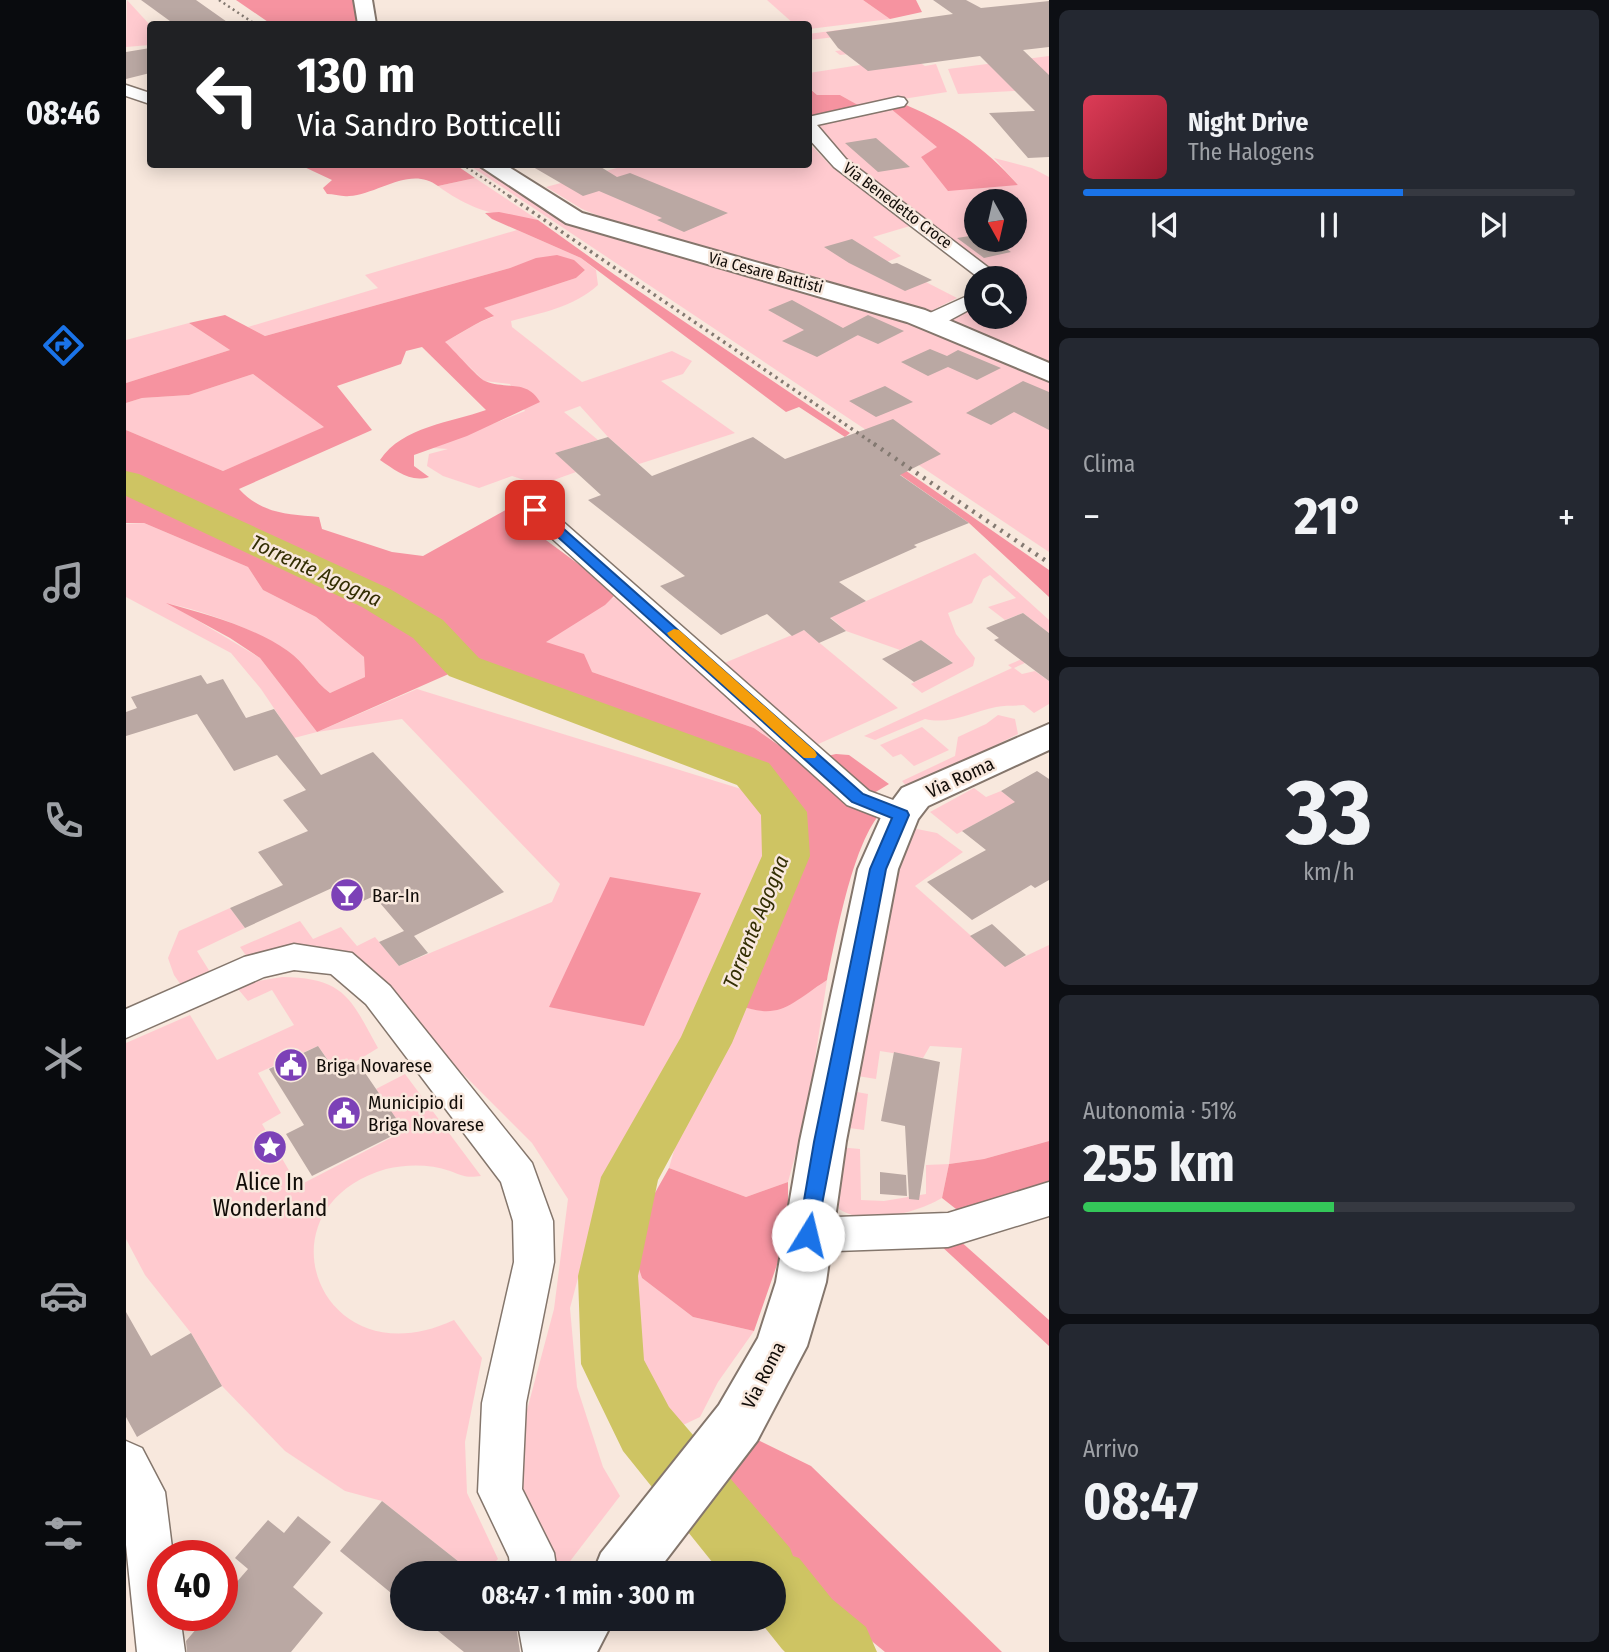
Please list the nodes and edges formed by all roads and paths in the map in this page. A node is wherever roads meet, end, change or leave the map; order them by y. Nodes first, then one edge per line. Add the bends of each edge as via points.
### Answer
1 (363, 0) edge
2 (366, 21) edge
3 (126, 90) edge
4 (147, 98) edge
5 (898, 102) dead end
6 (812, 123) edge
7 (812, 129) edge
8 (494, 168) edge
9 (976, 266) edge
10 (964, 304) edge
11 (929, 322) junction
12 (1049, 373) edge
13 (535, 510) dead end
14 (1049, 736) edge
15 (901, 815) junction
16 (126, 1024) edge
17 (1049, 1199) edge
18 (808, 1235) junction
19 (126, 1463) edge
20 (532, 1561) edge
21 (630, 1561) edge
22 (543, 1631) edge
23 (576, 1631) edge
24 (161, 1652) edge
25 (547, 1652) edge
26 (561, 1652) edge

1 - 2 street
3 - 4 street
5 - 6 street, Via Benedetto Croce
7 - 9 street, Via Benedetto Croce via 841,163
8 - 11 street, Via Cesare Battisti via 574,218
10 - 11 street
11 - 12 street, Via Cesare Battisti
13 - 15 street via 858,798
14 - 15 street, Via Roma via 915,797
15 - 18 street, Via Roma via 878,869
16 - 20 street via 256,966 293,957 340,962 378,995 518,1175 533,1221 534,1262 504,1403 500,1492
17 - 18 street via 948,1230
18 - 21 street, Via Roma via 801,1282 781,1346 738,1423
19 - 24 street via 143,1492
22 - 25 street
23 - 26 street

